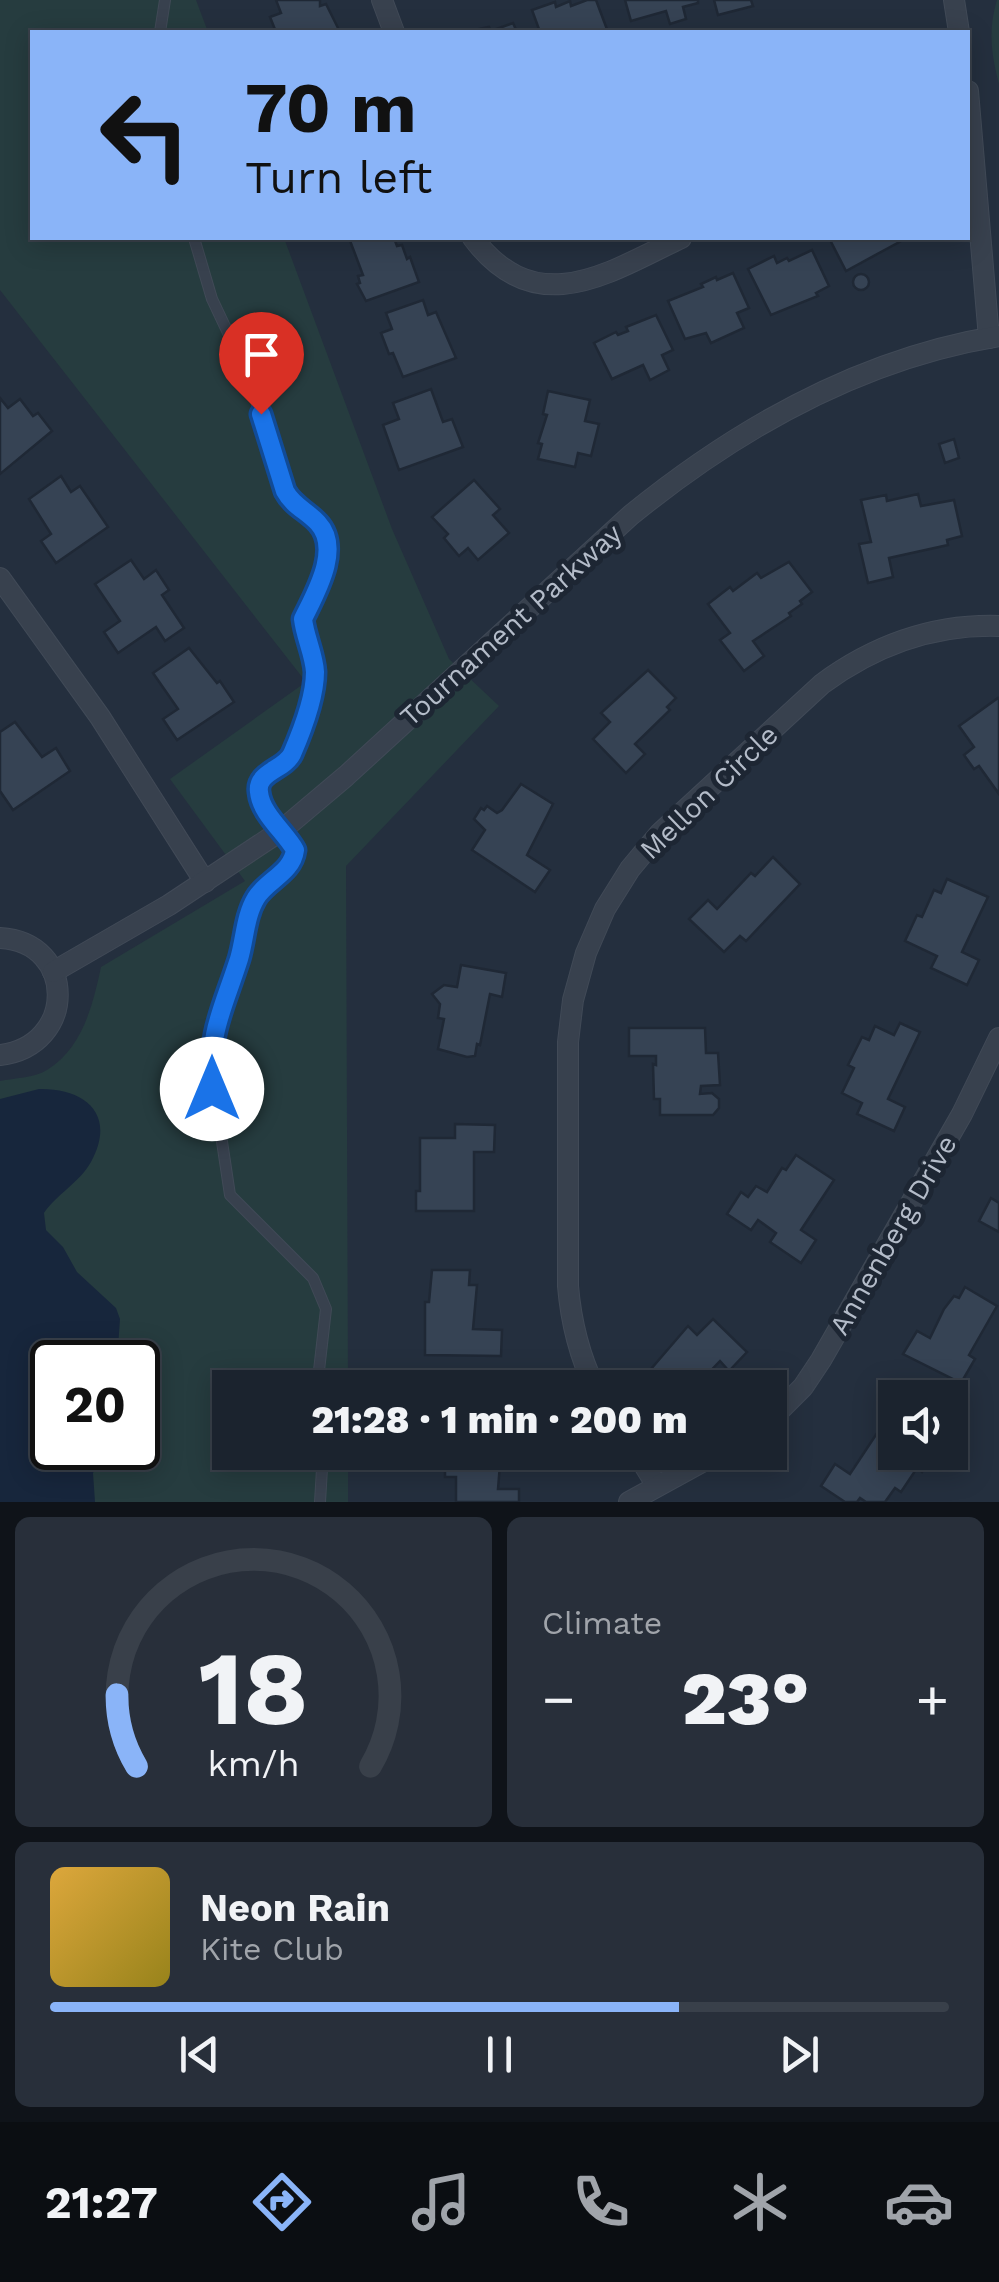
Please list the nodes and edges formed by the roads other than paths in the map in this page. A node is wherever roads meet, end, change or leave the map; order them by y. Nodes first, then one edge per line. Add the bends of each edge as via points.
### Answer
1 (165, 0) edge
2 (382, 0) edge
3 (954, 0) edge
4 (160, 30) edge
5 (393, 30) edge
6 (959, 30) edge
7 (970, 110) edge
8 (195, 240) edge
9 (475, 240) edge
10 (677, 240) edge
11 (994, 337) edge
12 (0, 578) edge
13 (999, 626) edge
14 (282, 830) junction
15 (205, 882) junction
16 (0, 938) edge
17 (54, 972) junction
18 (999, 1038) edge
19 (0, 1055) edge
20 (320, 1370) edge
21 (588, 1370) edge
22 (787, 1403) edge
23 (322, 1470) edge
24 (647, 1470) edge
25 (687, 1470) edge
26 (657, 1486) junction
27 (320, 1502) edge
28 (629, 1502) edge

1 - 4 lane
2 - 5 street
3 - 6 street
7 - 11 street
8 - 14 lane via 285,491 326,538 324,570 303,619 313,689 287,762 258,786
9 - 10 street via 513,273 568,286
11 - 14 street, Tournament Parkway via 853,379 731,441 678,477
12 - 15 street via 100,717
13 - 21 street, Mellon Circle via 917,635 835,674 660,833 605,909 586,954 568,1042 568,1286
14 - 15 street, Tournament Parkway
14 - 20 lane via 294,859 250,912 215,1026 212,1089 230,1195 302,1266 320,1293 326,1309
15 - 17 street, Tournament Parkway
16 - 17 street via 30,946
17 - 19 street via 57,1008 50,1026 37,1042
18 - 22 street, Annenberg Drive via 821,1360
23 - 27 lane
24 - 26 street
25 - 26 street
26 - 28 street

